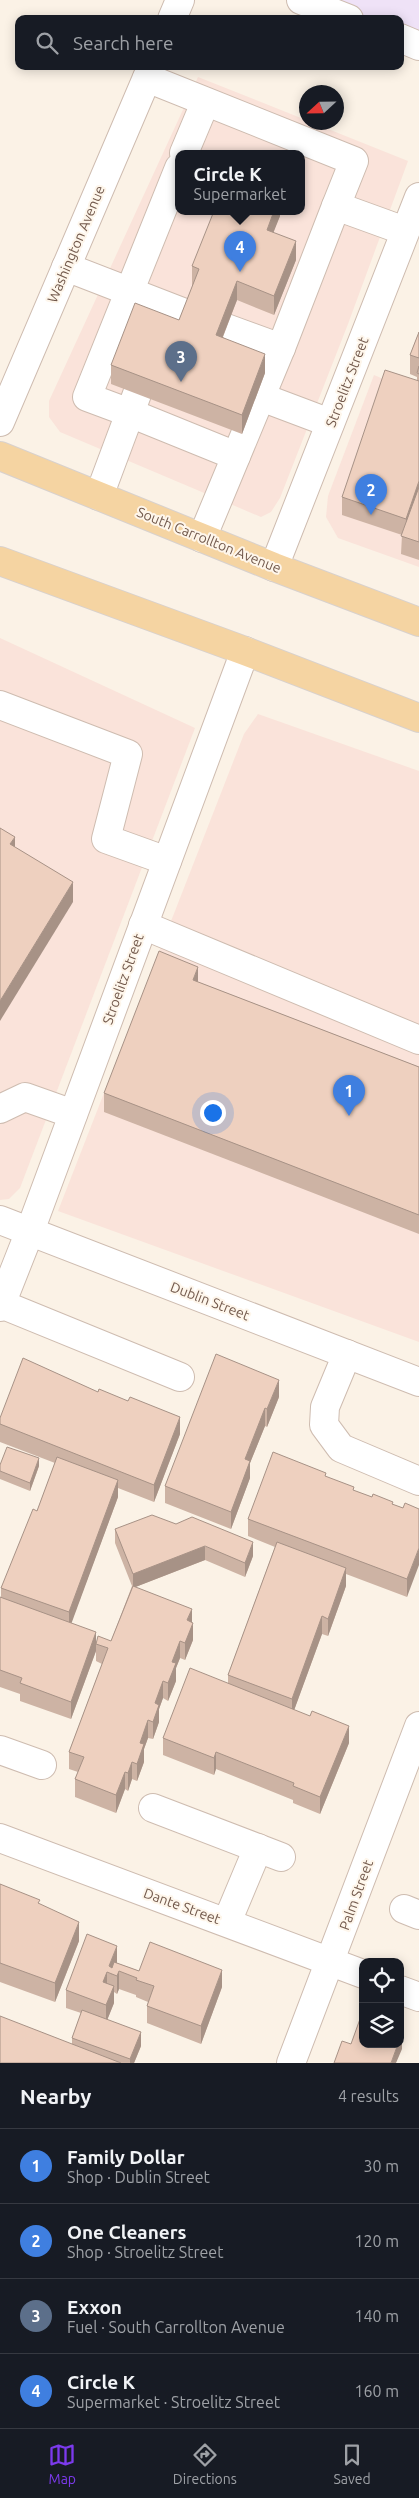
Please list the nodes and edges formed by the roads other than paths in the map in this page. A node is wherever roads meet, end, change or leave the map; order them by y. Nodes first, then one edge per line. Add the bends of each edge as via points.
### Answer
1 (180, 0) edge
2 (301, 0) edge
3 (174, 15) edge
4 (339, 15) edge
5 (404, 40) edge
6 (419, 46) edge
7 (150, 72) edge
8 (204, 103) junction
9 (185, 150) edge
10 (175, 178) edge
11 (418, 200) edge
12 (336, 206) junction
13 (405, 231) junction
14 (66, 267) junction
15 (130, 291) junction
16 (161, 333) edge
17 (281, 348) junction
18 (238, 362) edge
19 (261, 397) junction
20 (158, 413) junction
21 (0, 422) edge
22 (330, 423) junction
23 (0, 456) edge
24 (236, 456) junction
25 (98, 496) junction
26 (202, 538) junction
27 (0, 561) edge
28 (274, 567) junction
29 (419, 622) edge
30 (245, 651) junction
31 (0, 705) edge
32 (419, 718) edge
33 (167, 861) junction
34 (143, 925) junction
35 (419, 1040) edge
36 (0, 1109) edge
37 (73, 1114) junction
38 (0, 1220) edge
39 (30, 1231) junction
40 (1, 1305) edge
41 (346, 1354) junction
42 (180, 1377) dead end
43 (419, 1382) edge
44 (419, 1481) edge
45 (419, 1726) edge
46 (0, 1750) edge
47 (42, 1765) dead end
48 (153, 1808) dead end
49 (0, 1838) edge
50 (227, 1922) junction
51 (331, 1962) junction
52 (359, 1972) edge
53 (404, 1991) edge
54 (419, 1997) edge
55 (291, 2063) edge

1 - 3 street
2 - 4 street
5 - 6 street
7 - 8 street
7 - 14 street, Washington Avenue
8 - 9 street
8 - 12 street via 354,161
10 - 15 street
11 - 13 street, Stroelitz Street
12 - 13 street
12 - 17 street
13 - 22 street, Stroelitz Street
14 - 15 street
14 - 21 street, Washington Avenue
15 - 16 street via 180,311
15 - 20 street via 87,397
17 - 18 street via 237,332
17 - 19 street
19 - 22 street
19 - 24 street
20 - 24 street via 211,434
20 - 25 street
22 - 28 street, Stroelitz Street
23 - 25 main road, South Carrollton Avenue
24 - 26 street
25 - 26 main road, South Carrollton Avenue
26 - 28 main road, South Carrollton Avenue
27 - 30 main road
28 - 29 main road, South Carrollton Avenue
30 - 32 main road
30 - 33 street, Stroelitz Street
31 - 33 street via 128,754 106,839
33 - 34 street, Stroelitz Street
34 - 35 street
34 - 37 street, Stroelitz Street
36 - 37 street via 24,1098
37 - 39 street, Stroelitz Street
38 - 39 street, Dublin Street
39 - 40 street, Stroelitz Street
39 - 41 street, Dublin Street
40 - 42 street
41 - 43 street, Dublin Street
41 - 44 street via 325,1407 324,1425 341,1448
45 - 51 street, Palm Street
46 - 47 street
48 - 50 street via 270,1852
49 - 50 street, Dante Street
50 - 51 street, Dante Street
51 - 52 street, Dante Street
51 - 55 street, Palm Street
53 - 54 street

